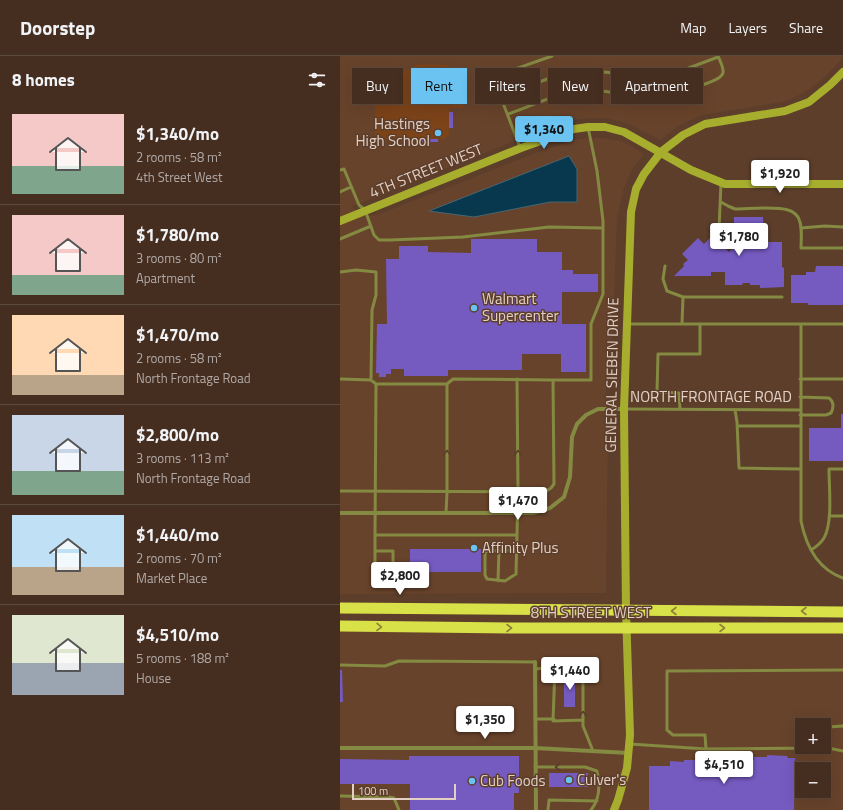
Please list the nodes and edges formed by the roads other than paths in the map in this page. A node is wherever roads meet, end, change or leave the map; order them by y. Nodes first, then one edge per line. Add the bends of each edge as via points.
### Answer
1 (552, 56) edge
2 (718, 56) edge
3 (520, 68) edge
4 (843, 72) edge
5 (540, 82) edge
6 (504, 104) edge
7 (508, 114) junction
8 (588, 127) junction
9 (521, 148) junction
10 (661, 152) junction
11 (340, 170) edge
12 (721, 183) junction
13 (843, 184) edge
14 (351, 187) junction
15 (340, 192) edge
16 (721, 202) junction
17 (365, 210) junction
18 (340, 221) edge
19 (371, 226) junction
20 (843, 227) edge
21 (602, 228) junction
22 (801, 228) junction
23 (720, 229) dead end
24 (340, 239) edge
25 (843, 248) edge
26 (665, 266) dead end
27 (340, 272) edge
28 (683, 297) junction
29 (782, 297) dead end
30 (626, 324) junction
31 (682, 324) junction
32 (700, 324) junction
33 (801, 324) junction
34 (843, 324) edge
35 (340, 379) edge
36 (517, 379) junction
37 (800, 379) junction
38 (843, 379) edge
39 (371, 380) junction
40 (553, 380) junction
41 (376, 384) junction
42 (447, 384) junction
43 (800, 397) junction
44 (624, 409) junction
45 (680, 409) junction
46 (735, 410) junction
47 (800, 410) junction
48 (800, 415) junction
49 (738, 426) junction
50 (800, 426) junction
51 (800, 469) junction
52 (843, 469) edge
53 (340, 491) edge
54 (375, 491) junction
55 (447, 492) junction
56 (518, 492) junction
57 (340, 513) edge
58 (375, 513) junction
59 (446, 513) junction
60 (517, 513) junction
61 (829, 516) junction
62 (843, 516) edge
63 (375, 534) junction
64 (517, 534) junction
65 (499, 550) junction
66 (516, 550) junction
67 (810, 550) junction
68 (375, 551) junction
69 (843, 578) edge
70 (498, 581) junction
71 (340, 604) edge
72 (340, 608) edge
73 (459, 609) junction
74 (626, 611) junction
75 (843, 612) edge
76 (340, 626) edge
77 (627, 628) junction
78 (843, 628) edge
79 (535, 662) joint
80 (340, 665) edge
81 (555, 667) junction
82 (535, 669) junction
83 (843, 670) edge
84 (535, 719) junction
85 (554, 719) junction
86 (583, 720) junction
87 (831, 726) edge
88 (843, 726) edge
89 (630, 744) junction
90 (340, 748) edge
91 (535, 748) junction
92 (795, 748) edge
93 (706, 749) junction
94 (831, 749) edge
95 (593, 751) junction
96 (843, 751) edge
97 (629, 753) junction
98 (535, 768) junction
99 (340, 796) edge
100 (596, 801) junction
101 (399, 810) edge
102 (536, 810) edge
103 (548, 810) edge
104 (591, 810) edge
105 (614, 810) edge

1 - 3 lane
2 - 5 lane via 678,72 648,76 581,70
2 - 7 lane via 722,68 721,77 680,92 662,96 637,96 584,90 564,93
4 - 10 street, GENERAL SIEBEN DRIVE via 809,102 786,112 705,124 683,134
6 - 7 lane
7 - 9 lane
8 - 9 street, 4TH STREET WEST via 574,129
8 - 10 street, 4TH STREET WEST via 605,127 624,132
8 - 21 lane via 601,199
9 - 17 street, 4TH STREET WEST
10 - 12 street, 4TH STREET WEST via 691,170
10 - 30 street, GENERAL SIEBEN DRIVE via 636,189 630,212
11 - 14 lane via 344,168
12 - 13 street
12 - 16 lane
14 - 15 lane
14 - 17 lane via 359,205
16 - 22 lane via 735,209 791,210 798,218
16 - 23 lane
17 - 18 street, 4TH STREET WEST
17 - 19 lane
19 - 21 lane via 374,235 380,240 464,237 549,227
19 - 24 lane
20 - 22 lane
21 - 40 lane via 603,294 591,324 591,380
22 - 25 lane via 801,248
26 - 28 lane via 663,279 667,292
27 - 39 lane via 376,272 376,295 372,310
28 - 29 lane
28 - 31 lane
30 - 31 lane
30 - 44 street, GENERAL SIEBEN DRIVE
31 - 32 lane
32 - 33 lane
32 - 45 lane via 700,354 658,354 657,392 679,393
33 - 34 lane
33 - 37 lane
35 - 39 lane
36 - 40 lane
36 - 42 lane via 453,379
56 -> 36 lane
37 - 38 lane
37 - 43 lane
39 - 41 lane
40 - 56 lane via 554,484 545,492
41 - 42 lane
41 - 54 lane
55 -> 42 lane
43 - 47 lane
43 - 48 lane via 829,398 833,404 831,413 826,415
44 - 45 lane, NORTH FRONTAGE ROAD
44 - 60 street, NORTH FRONTAGE ROAD via 598,409 586,414 577,424 572,437 570,477 564,497 550,508 533,513
44 - 74 street, GENERAL SIEBEN DRIVE
45 - 46 lane, NORTH FRONTAGE ROAD
46 - 47 lane, NORTH FRONTAGE ROAD
46 - 49 lane
47 - 48 lane, NORTH FRONTAGE ROAD
48 - 50 lane, NORTH FRONTAGE ROAD
49 - 50 lane
49 - 51 lane via 739,468
50 - 51 lane, NORTH FRONTAGE ROAD
51 - 67 lane, NORTH FRONTAGE ROAD via 800,521
52 - 61 lane via 829,469
53 - 54 lane
54 - 55 lane
54 - 58 lane
55 - 56 lane
55 - 59 lane
56 - 60 lane
57 - 58 street, NORTH FRONTAGE ROAD
58 - 59 street, NORTH FRONTAGE ROAD
58 - 63 lane
59 - 60 street, NORTH FRONTAGE ROAD
60 - 64 lane
61 - 62 lane
61 - 67 lane via 824,539
63 - 64 lane
63 - 68 lane
64 - 66 lane
65 - 66 lane
65 - 70 lane
65 - 70 lane via 489,550 485,553 485,577
66 - 70 lane via 516,574
67 - 69 lane, NORTH FRONTAGE ROAD via 830,571
68 - 68 lane via 375,574 393,575 393,552
71 - 73 street via 409,604
72 - 73 highway, 8TH STREET WEST
73 - 74 highway, 8TH STREET WEST
75 -> 74 highway, 8TH STREET WEST
74 - 77 street, GENERAL SIEBEN DRIVE
76 -> 77 highway, 8TH STREET WEST
77 -> 78 highway, 8TH STREET WEST
77 - 89 street, GENERAL SIEBEN DRIVE
79 - 80 lane via 399,661 385,666
79 - 82 street
81 - 82 lane
81 - 85 lane
86 -> 81 lane via 583,668
82 - 84 street
83 - 93 lane via 666,671 667,730 673,735 705,735
84 - 85 lane
84 - 91 street
85 - 86 lane
86 - 95 lane
87 - 88 lane
89 - 93 lane
89 - 97 street, GENERAL SIEBEN DRIVE
90 - 91 street
91 - 95 street
91 - 98 street
92 - 93 lane
94 - 96 lane
95 - 97 street
97 - 105 street, GENERAL SIEBEN DRIVE via 624,781
100 -> 98 lane via 600,782 597,771 585,767
98 - 102 street
99 - 101 lane via 394,798
100 - 103 lane via 549,800
100 - 104 lane

